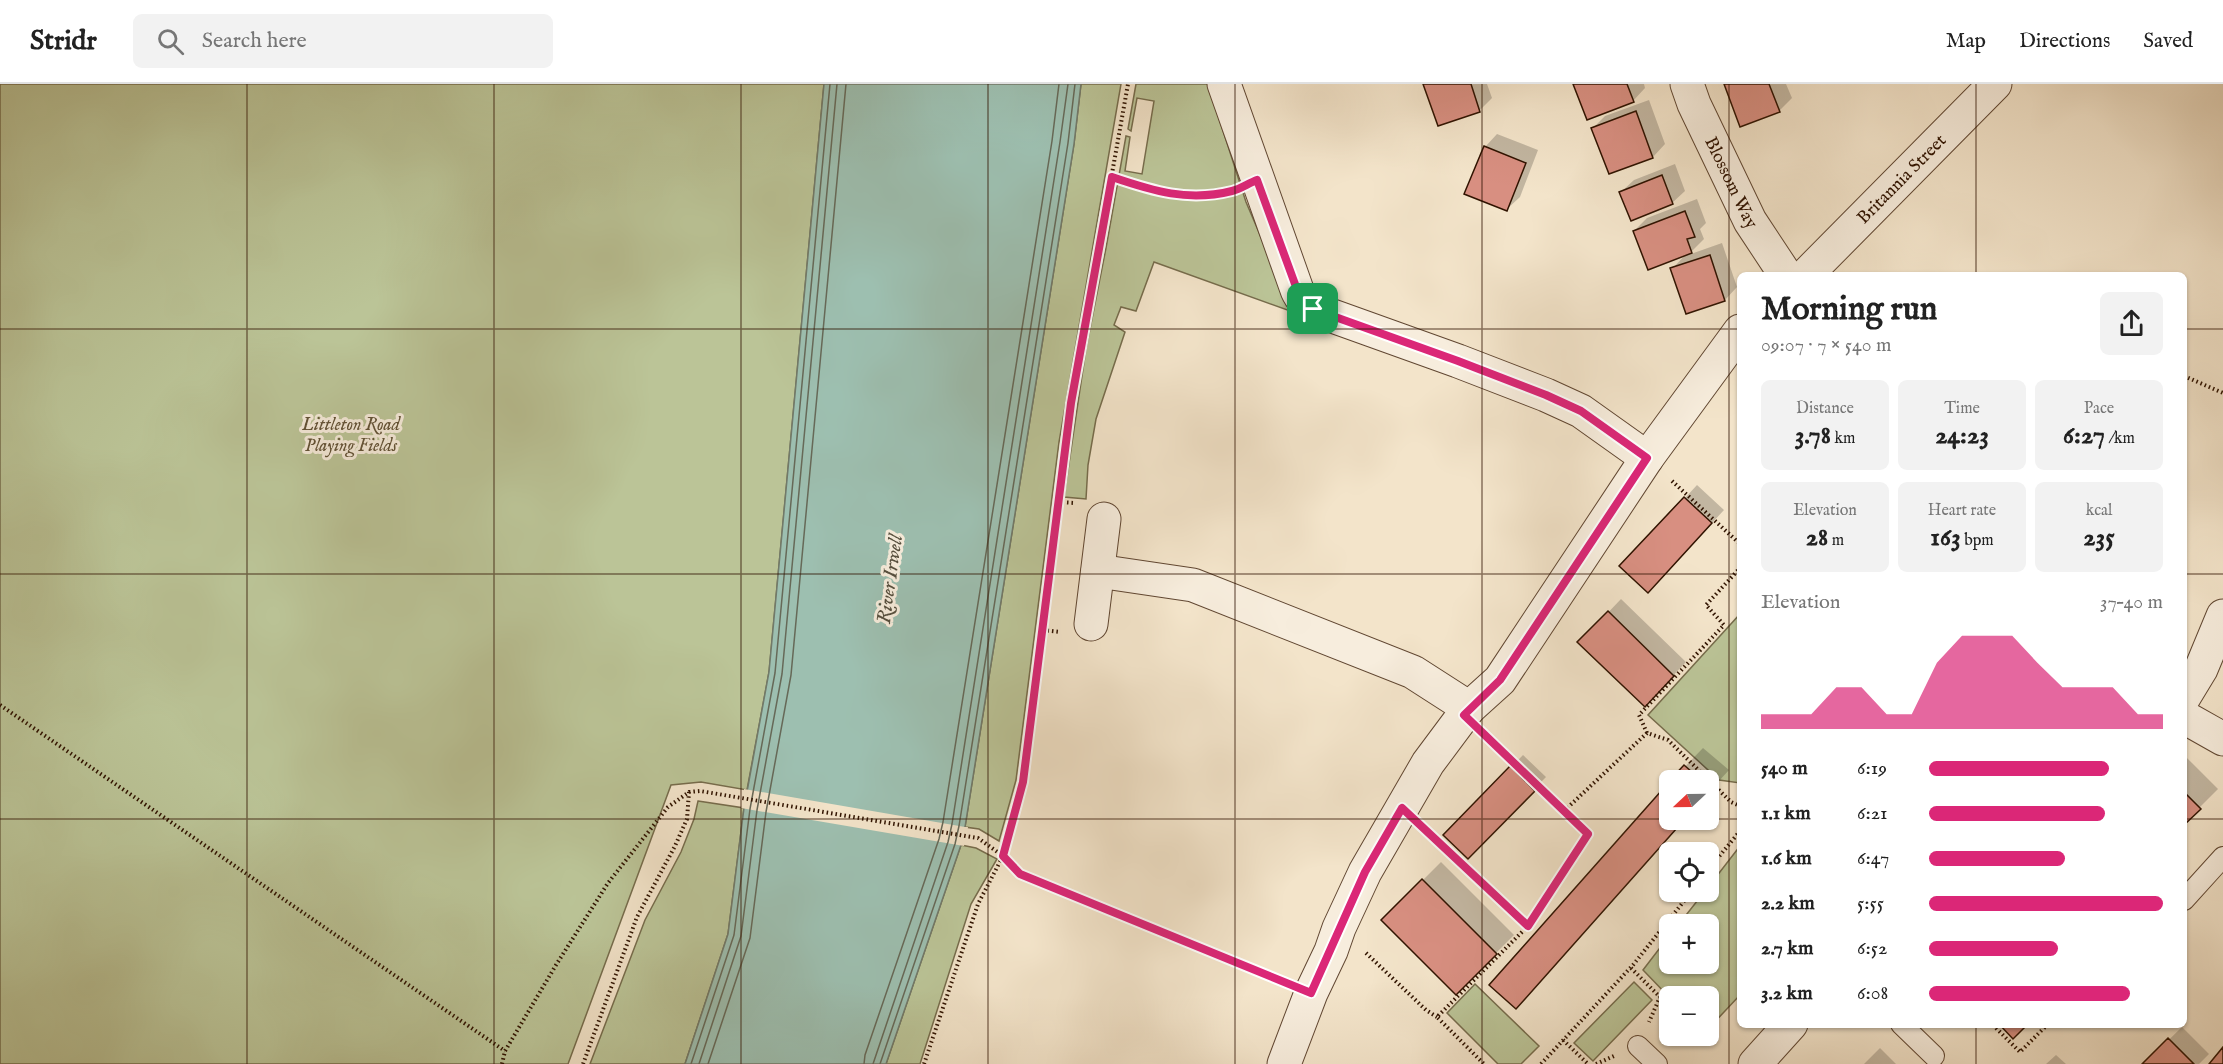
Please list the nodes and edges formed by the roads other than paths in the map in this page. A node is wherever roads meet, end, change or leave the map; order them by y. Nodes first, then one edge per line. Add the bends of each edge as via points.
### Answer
1 (1224, 84) edge
2 (1687, 84) edge
3 (1995, 84) edge
4 (1784, 272) edge
5 (1809, 272) edge
6 (1737, 335) edge
7 (1647, 458) junction
8 (1104, 519) dead end
9 (1098, 571) junction
10 (2223, 616) edge
11 (1091, 624) dead end
12 (2187, 693) edge
13 (1466, 712) junction
14 (2187, 719) edge
15 (2223, 739) edge
16 (2223, 857) edge
17 (2187, 897) edge
18 (1787, 1028) edge
19 (1905, 1028) edge
20 (1638, 1046) road end
21 (1934, 1056) dead end
22 (1284, 1064) edge
23 (1657, 1064) edge
24 (1755, 1064) edge

1 - 7 street via 1299,295 1313,309 1546,395 1581,411
2 - 4 street, Blossom Way via 1750,221
3 - 5 street, Britannia Street
6 - 7 street
7 - 13 street via 1500,680
8 - 9 street
9 - 11 street
9 - 13 street via 1193,585 1413,672
10 - 12 street
13 - 22 street via 1428,764 1365,872
14 - 15 street
16 - 17 lane
18 - 24 street
19 - 21 lane
20 - 23 lane

